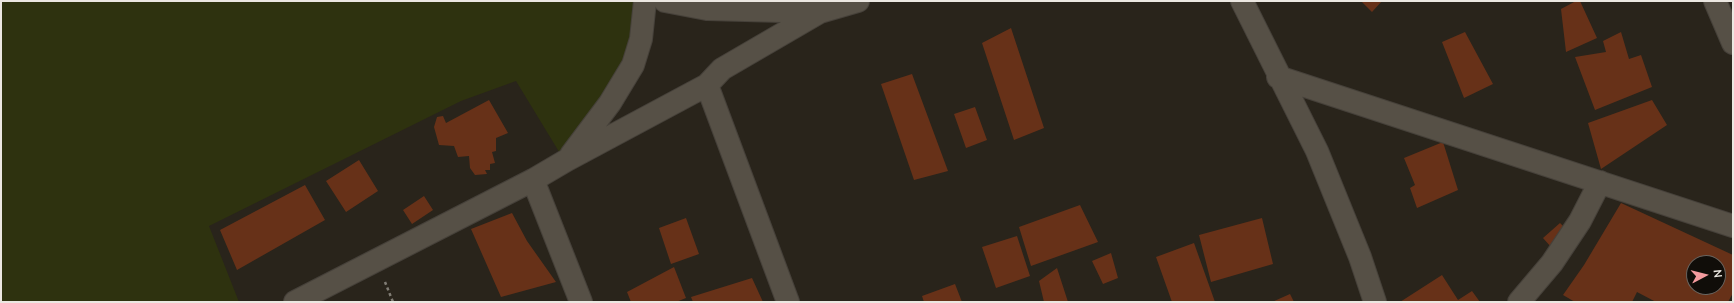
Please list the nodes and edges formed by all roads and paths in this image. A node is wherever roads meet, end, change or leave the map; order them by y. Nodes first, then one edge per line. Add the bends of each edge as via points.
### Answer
1 (645, 1) edge
2 (665, 1) edge
3 (858, 1) edge
4 (1242, 1) edge
5 (1715, 1) edge
6 (820, 12) junction
7 (1733, 43) edge
8 (1278, 77) junction
9 (707, 85) junction
10 (567, 160) junction
11 (534, 180) junction
12 (1600, 182) junction
13 (1733, 226) edge
14 (294, 302) edge
15 (581, 302) edge
16 (788, 302) edge
17 (1375, 302) edge
18 (1519, 302) edge

1 - 10 street via 641,40 633,65 610,103
2 - 6 street via 707,9
3 - 6 street
4 - 8 street
5 - 7 street
6 - 9 street via 722,69
8 - 12 street
8 - 17 street via 1317,151 1360,257
9 - 10 street
9 - 16 street
10 - 11 street
11 - 14 street
11 - 15 street
12 - 13 street
12 - 18 street via 1580,221 1552,263

